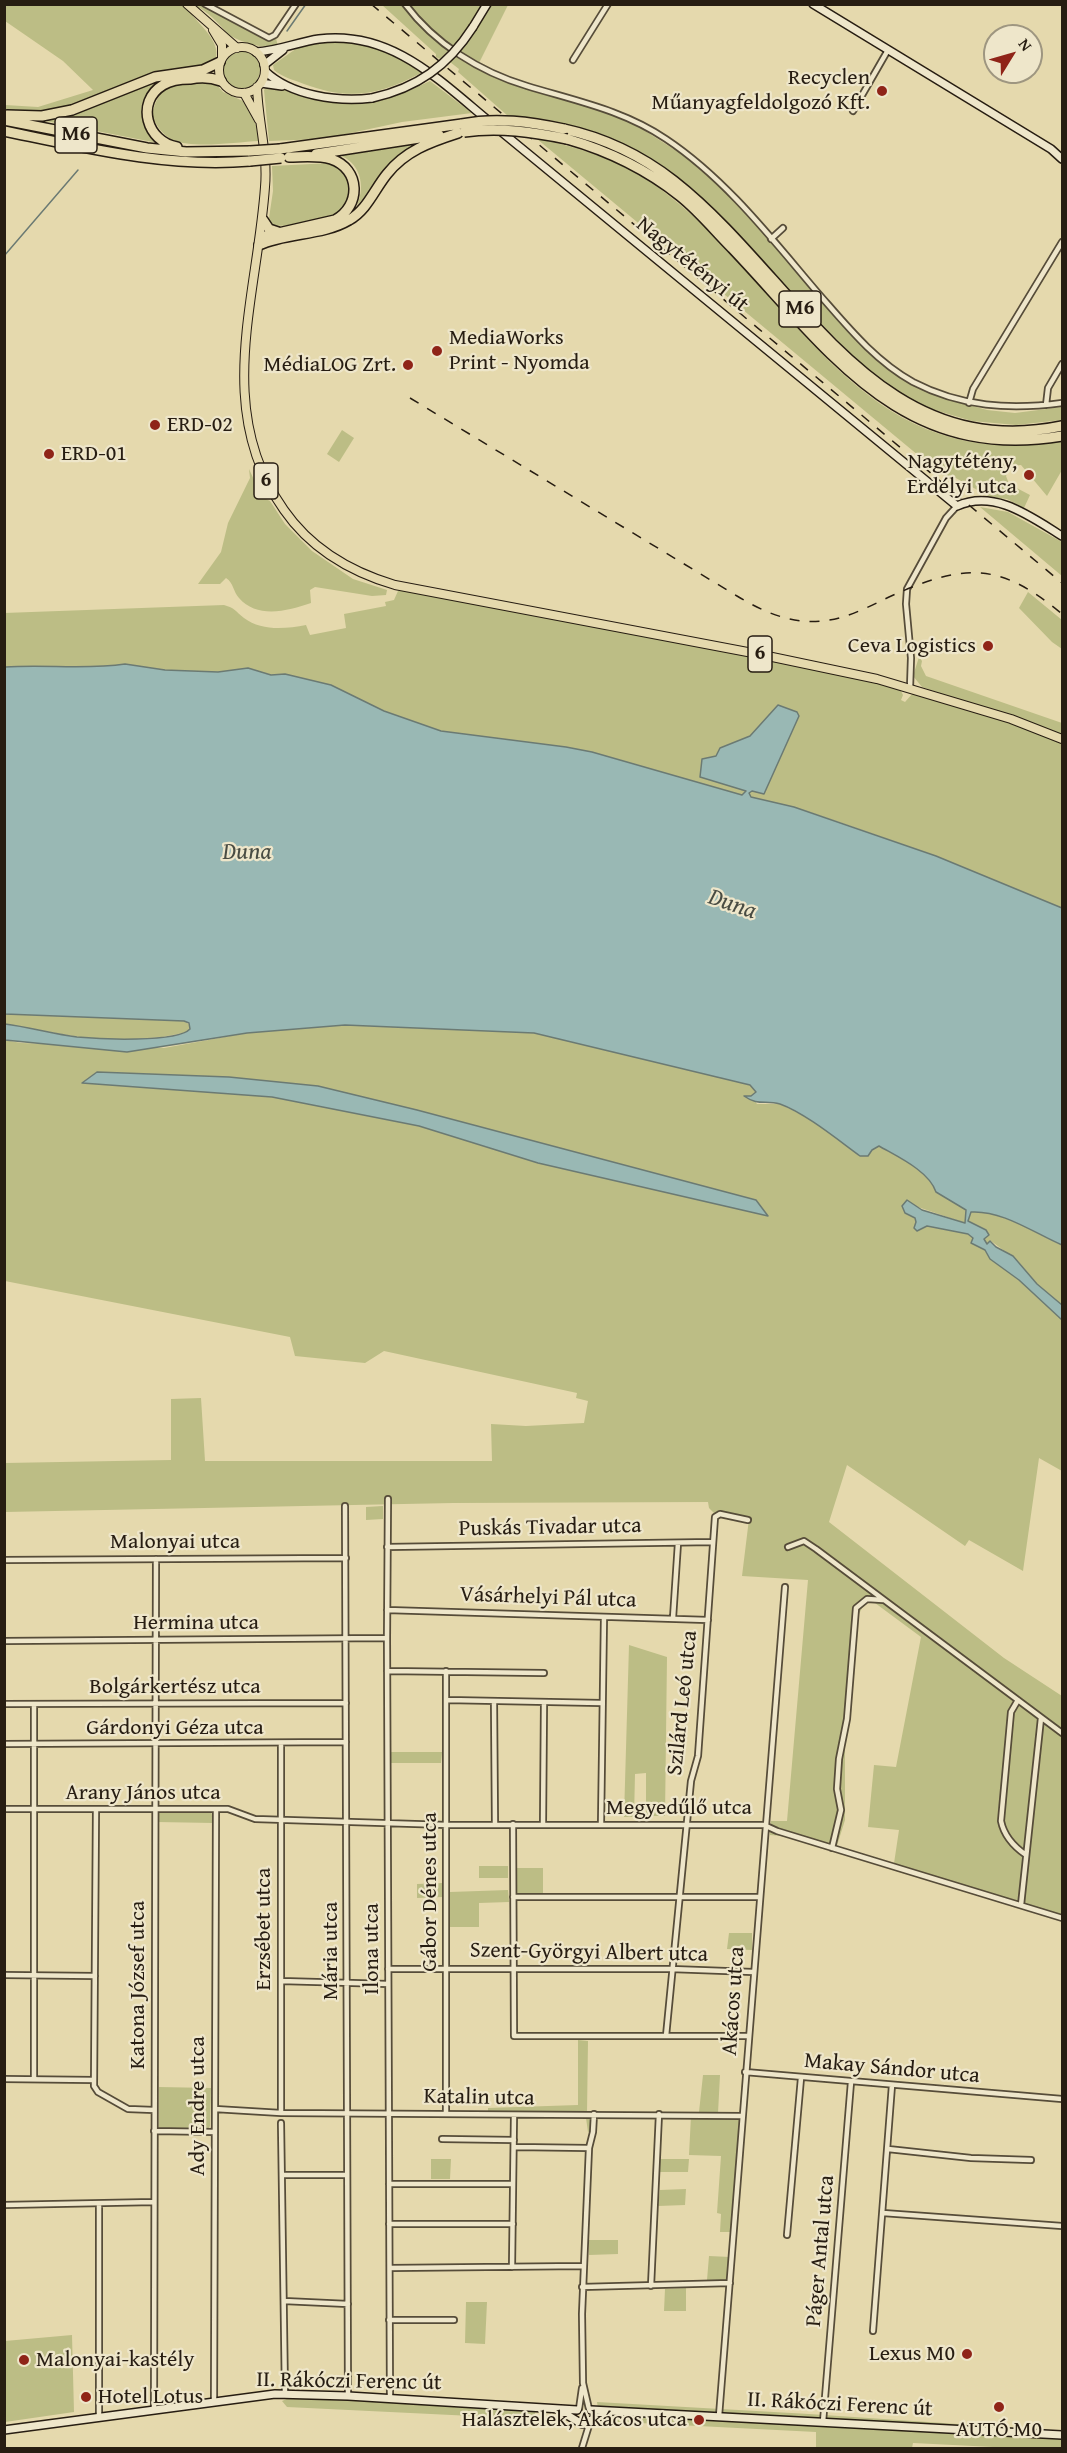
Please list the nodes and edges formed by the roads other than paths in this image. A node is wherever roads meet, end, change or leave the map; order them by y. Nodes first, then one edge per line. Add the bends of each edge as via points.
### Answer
1 (187, 4) edge
2 (296, 4) edge
3 (405, 4) edge
4 (487, 4) edge
5 (608, 4) edge
6 (813, 4) edge
7 (206, 5) edge
8 (202, 17) junction
9 (291, 46) junction
10 (237, 48) junction
11 (888, 50) junction
12 (256, 52) junction
13 (573, 60) dead end
14 (221, 61) junction
15 (264, 68) junction
16 (221, 81) junction
17 (259, 85) junction
18 (293, 87) junction
19 (244, 93) junction
20 (853, 111) dead end
21 (4, 118) edge
22 (262, 126) junction
23 (4, 130) edge
24 (461, 130) junction
25 (212, 152) junction
26 (283, 155) junction
27 (250, 156) junction
28 (1062, 159) edge
29 (263, 220) junction
30 (783, 228) dead end
31 (276, 236) junction
32 (771, 239) junction
33 (260, 241) junction
34 (1062, 242) edge
35 (1062, 364) edge
36 (969, 403) junction
37 (1062, 403) edge
38 (1046, 405) junction
39 (1062, 426) edge
40 (1062, 436) edge
41 (957, 506) junction
42 (1062, 536) edge
43 (910, 688) junction
44 (1062, 739) edge
45 (388, 1499) dead end
46 (345, 1506) dead end
47 (748, 1520) dead end
48 (713, 1542) junction
49 (678, 1543) junction
50 (387, 1547) junction
51 (788, 1547) dead end
52 (346, 1558) junction
53 (156, 1559) junction
54 (4, 1560) edge
55 (785, 1587) dead end
56 (888, 1603) junction
57 (387, 1610) junction
58 (604, 1617) junction
59 (673, 1618) junction
60 (708, 1620) junction
61 (346, 1638) junction
62 (387, 1638) junction
63 (155, 1639) junction
64 (4, 1641) edge
65 (387, 1671) junction
66 (446, 1671) junction
67 (544, 1673) dead end
68 (447, 1700) junction
69 (1018, 1700) junction
70 (494, 1701) junction
71 (346, 1702) junction
72 (155, 1703) junction
73 (544, 1703) junction
74 (601, 1703) junction
75 (4, 1704) edge
76 (34, 1704) junction
77 (1041, 1718) junction
78 (1062, 1733) edge
79 (346, 1742) junction
80 (4, 1744) edge
81 (34, 1744) junction
82 (155, 1744) junction
83 (281, 1744) junction
84 (4, 1809) edge
85 (96, 1809) junction
86 (154, 1809) junction
87 (34, 1810) junction
88 (216, 1810) junction
89 (280, 1820) junction
90 (347, 1821) junction
91 (388, 1822) junction
92 (686, 1823) junction
93 (513, 1824) junction
94 (543, 1824) junction
95 (601, 1824) junction
96 (447, 1825) junction
97 (495, 1825) junction
98 (765, 1825) junction
99 (832, 1848) junction
100 (1026, 1855) junction
101 (759, 1897) junction
102 (513, 1898) junction
103 (679, 1898) junction
104 (1021, 1905) junction
105 (1062, 1918) edge
106 (388, 1969) junction
107 (445, 1969) junction
108 (513, 1969) junction
109 (671, 1970) junction
110 (753, 1972) junction
111 (4, 1975) edge
112 (34, 1976) junction
113 (95, 1976) junction
114 (281, 1982) junction
115 (347, 1984) junction
116 (388, 1984) junction
117 (666, 2036) junction
118 (748, 2036) junction
119 (746, 2072) junction
120 (801, 2078) junction
121 (4, 2079) edge
122 (34, 2079) junction
123 (94, 2080) junction
124 (851, 2082) junction
125 (892, 2085) junction
126 (1062, 2099) edge
127 (215, 2109) junction
128 (154, 2110) junction
129 (281, 2113) junction
130 (347, 2113) junction
131 (388, 2113) junction
132 (446, 2113) junction
133 (594, 2114) junction
134 (660, 2114) junction
135 (514, 2115) junction
136 (742, 2116) junction
137 (281, 2123) dead end
138 (154, 2131) junction
139 (215, 2132) junction
140 (442, 2139) dead end
141 (514, 2140) junction
142 (514, 2147) junction
143 (589, 2148) junction
144 (888, 2149) junction
145 (1031, 2160) dead end
146 (282, 2175) junction
147 (347, 2175) junction
148 (389, 2184) junction
149 (513, 2184) junction
150 (154, 2202) junction
151 (99, 2204) junction
152 (4, 2205) edge
153 (883, 2212) junction
154 (389, 2224) junction
155 (513, 2224) junction
156 (1062, 2226) edge
157 (787, 2235) dead end
158 (583, 2266) junction
159 (512, 2267) junction
160 (390, 2268) junction
161 (730, 2283) junction
162 (651, 2286) junction
163 (582, 2287) junction
164 (284, 2301) junction
165 (348, 2304) junction
166 (389, 2320) junction
167 (454, 2320) dead end
168 (873, 2331) dead end
169 (583, 2383) junction
170 (285, 2394) junction
171 (348, 2396) junction
172 (390, 2398) junction
173 (214, 2402) junction
174 (551, 2407) junction
175 (578, 2409) junction
176 (154, 2410) junction
177 (590, 2410) junction
178 (615, 2410) junction
179 (719, 2416) junction
180 (99, 2417) junction
181 (591, 2421) junction
182 (578, 2422) junction
183 (823, 2422) junction
184 (4, 2430) edge
185 (1062, 2435) edge
186 (584, 2439) junction
187 (582, 2448) edge

1 - 8 main road
2 - 7 street via 271,38
3 - 32 street via 440,40 482,68 527,87 605,108 664,138 703,167
4 - 18 main road, bridge via 456,51 433,74 399,91 372,98 333,98
5 - 13 street
6 - 11 main road
8 - 10 main road
8 - 14 main road via 222,45
9 - 12 main road, Nagytétényi út
9 - 15 main road, Nagytétényi út
9 - 41 main road, Nagytétényi út via 317,39 346,38 373,42 410,58
10 - 12 main road
10 - 14 main road via 226,53
11 - 20 street
11 - 28 main road
12 - 15 main road
14 - 16 main road
14 - 21 highway via 203,70 155,78 72,110
15 - 17 main road, 6
15 - 18 main road
16 - 19 main road via 231,91
16 - 25 highway via 207,77 172,81 156,91 147,110 150,129 161,142
17 - 18 main road
17 - 19 main road
17 - 22 main road, 6
19 - 22 main road, 6
21 - 25 highway, M6 via 128,145
22 - 29 main road, 6 via 266,169
23 - 27 highway, M6 via 135,157 189,162
24 - 26 highway, M6
24 - 31 highway via 420,146 401,159 348,221
24 - 39 highway, M6, bridge via 495,120 534,123 600,139 623,149 674,181 709,213 873,382 939,417 979,427 1021,430
24 - 40 highway, M6, bridge via 524,132 567,139 598,148 650,174 682,198 850,373 896,407 936,425 980,436 1022,440
25 - 27 highway, M6
26 - 27 highway, M6, bridge
26 - 31 highway via 327,158 339,163 352,177 354,196 348,210 335,220
29 - 31 highway
29 - 33 main road, 6
30 - 32 street
31 - 33 highway
32 - 36 street via 871,352 912,381
33 - 43 main road, 6 via 243,372 245,418 261,471 273,495 290,520 339,562 369,577 423,591 759,654
34 - 36 street
35 - 38 street via 1048,388
36 - 38 street via 1020,408
37 - 38 street
41 - 42 main road via 999,502
41 - 43 street via 946,518 907,589
43 - 44 main road, 6
45 - 50 street, Ilona utca
46 - 52 street, Mária utca
47 - 48 street, Szilárd Leó utca via 720,1514 716,1517
48 - 49 street, Puskás Tivadar utca
48 - 60 street, Szilárd Leó utca
49 - 50 street, Puskás Tivadar utca
49 - 59 street
50 - 57 street, Ilona utca
51 - 56 street via 804,1541
52 - 53 street, Malonyai utca
52 - 61 street, Mária utca
53 - 54 street, Malonyai utca
53 - 63 street, Katona József utca
55 - 98 street, Akácos utca
56 - 69 street
56 - 99 street via 872,1598 863,1600 856,1608 847,1719 839,1759 837,1790 841,1810
57 - 58 street, Vásárhelyi Pál utca
57 - 62 street, Ilona utca
58 - 59 street, Vásárhelyi Pál utca
58 - 74 street
59 - 60 street, Vásárhelyi Pál utca
60 - 92 street, Szilárd Leó utca via 698,1756
61 - 62 street, Hermina utca
61 - 63 street, Hermina utca
61 - 71 street, Mária utca
62 - 65 street, Ilona utca
63 - 64 street, Hermina utca
63 - 72 street, Katona József utca
65 - 66 street
65 - 91 street, Ilona utca
66 - 67 street
66 - 68 street, Gábor Dénes utca
68 - 70 street
68 - 96 street, Gábor Dénes utca
69 - 77 street
69 - 100 street via 1011,1712 1001,1821 1011,1842
70 - 73 street
70 - 97 street
71 - 72 street, Bolgárkertész utca
71 - 79 street, Mária utca
72 - 76 street, Bolgárkertész utca
72 - 82 street, Katona József utca
73 - 74 street
73 - 94 street
74 - 95 street
75 - 76 street, Bolgárkertész utca
76 - 81 street
77 - 78 street
77 - 100 street
79 - 83 street, Gárdonyi Géza utca
79 - 90 street, Mária utca
80 - 81 street, Gárdonyi Géza utca
81 - 82 street, Gárdonyi Géza utca
81 - 87 street
82 - 83 street, Gárdonyi Géza utca
82 - 86 street, Katona József utca
83 - 89 street, Erzsébet utca
84 - 87 street, Arany János utca
85 - 86 street, Arany János utca
85 - 87 street, Arany János utca
85 - 113 street
86 - 88 street, Arany János utca
86 - 128 street, Katona József utca
87 - 112 street
88 - 89 street, Arany János utca
88 - 127 street, Ady Endre utca
89 - 90 street, Arany János utca
89 - 114 street, Erzsébet utca
90 - 91 street, Arany János utca
90 - 115 street, Mária utca
91 - 96 street, Megyedűlő utca
91 - 106 street, Ilona utca
92 - 95 street, Megyedűlő utca
92 - 98 street, Megyedűlő utca
92 - 103 street, Szilárd Leó utca
93 - 94 street, Megyedűlő utca
93 - 97 street, Megyedűlő utca
93 - 102 street
94 - 95 street, Megyedűlő utca
96 - 97 street, Megyedűlő utca
96 - 107 street, Gábor Dénes utca
98 - 99 street, Megyedűlő utca
98 - 101 street, Akácos utca
99 - 104 street, Megyedűlő utca
100 - 104 street
101 - 103 street
101 - 110 street, Akácos utca
102 - 103 street
102 - 108 street
103 - 109 street, Szilárd Leó utca
104 - 105 street, Megyedűlő utca
106 - 107 street, Szent-Györgyi Albert utca
106 - 116 street, Ilona utca
107 - 108 street, Szent-Györgyi Albert utca
107 - 132 street, Gábor Dénes utca
108 - 109 street, Szent-Györgyi Albert utca
108 - 117 street via 514,2036
109 - 110 street, Szent-Györgyi Albert utca
109 - 117 street, Szilárd Leó utca
110 - 118 street, Akácos utca
111 - 112 street
112 - 113 street
112 - 122 street
113 - 123 street
114 - 115 street
114 - 129 street, Erzsébet utca
115 - 116 street
115 - 130 street, Mária utca
116 - 131 street, Ilona utca
117 - 118 street
118 - 119 street, Akácos utca
119 - 120 street, Makay Sándor utca
119 - 136 street, Akácos utca
120 - 124 street, Makay Sándor utca
120 - 157 street
121 - 122 street
122 - 123 street
123 - 128 street via 98,2092 128,2109
124 - 125 street, Makay Sándor utca
124 - 183 street, Páger Antal utca
125 - 126 street, Makay Sándor utca
125 - 144 street
127 - 129 street, Katalin utca
127 - 139 street, Ady Endre utca
128 - 138 street, Katona József utca
129 - 130 street, Katalin utca
130 - 131 street, Katalin utca
130 - 147 street, Mária utca
131 - 132 street, Katalin utca
131 - 148 street, Ilona utca
132 - 135 street, Katalin utca
133 - 134 street, Katalin utca
133 - 135 street, Katalin utca
133 - 143 street
134 - 136 street, Katalin utca
134 - 162 street
135 - 141 street
136 - 161 street, Akácos utca
137 - 146 street
138 - 139 street
138 - 150 street, Katona József utca
139 - 173 street, Ady Endre utca
140 - 141 street
141 - 142 street
142 - 143 street
142 - 149 street
143 - 158 street
144 - 145 street
144 - 153 street
146 - 147 street
146 - 164 street
147 - 165 street, Mária utca
148 - 149 street
148 - 154 street, Ilona utca
149 - 155 street
150 - 151 street
150 - 176 street, Katona József utca
151 - 152 street
151 - 180 street
153 - 156 street
153 - 168 street
154 - 155 street
154 - 160 street, Ilona utca
155 - 159 street
158 - 159 street
158 - 163 street
159 - 160 street
160 - 166 street, Ilona utca
161 - 162 street
161 - 179 street, Akácos utca
162 - 163 street
163 - 169 street
164 - 165 street
164 - 170 street
165 - 171 street, Mária utca
166 - 167 street
166 - 172 street, Ilona utca
169 - 175 street
169 - 177 street
170 - 171 main road, II. Rákóczi Ferenc út
170 - 173 main road, II. Rákóczi Ferenc út
171 - 172 main road, II. Rákóczi Ferenc út
172 - 174 main road, II. Rákóczi Ferenc út
173 - 176 main road, II. Rákóczi Ferenc út
174 - 175 main road, II. Rákóczi Ferenc út
174 - 182 main road, II. Rákóczi Ferenc út
175 - 177 main road, II. Rákóczi Ferenc út
175 - 182 main road
176 - 180 main road, II. Rákóczi Ferenc út
177 - 178 main road, II. Rákóczi Ferenc út
177 - 181 main road
178 - 179 main road, II. Rákóczi Ferenc út
178 - 181 main road, II. Rákóczi Ferenc út
179 - 183 main road, II. Rákóczi Ferenc út
180 - 184 main road, II. Rákóczi Ferenc út
181 - 182 main road, II. Rákóczi Ferenc út
181 - 186 street
182 - 186 street
183 - 185 main road, II. Rákóczi Ferenc út
186 - 187 street

